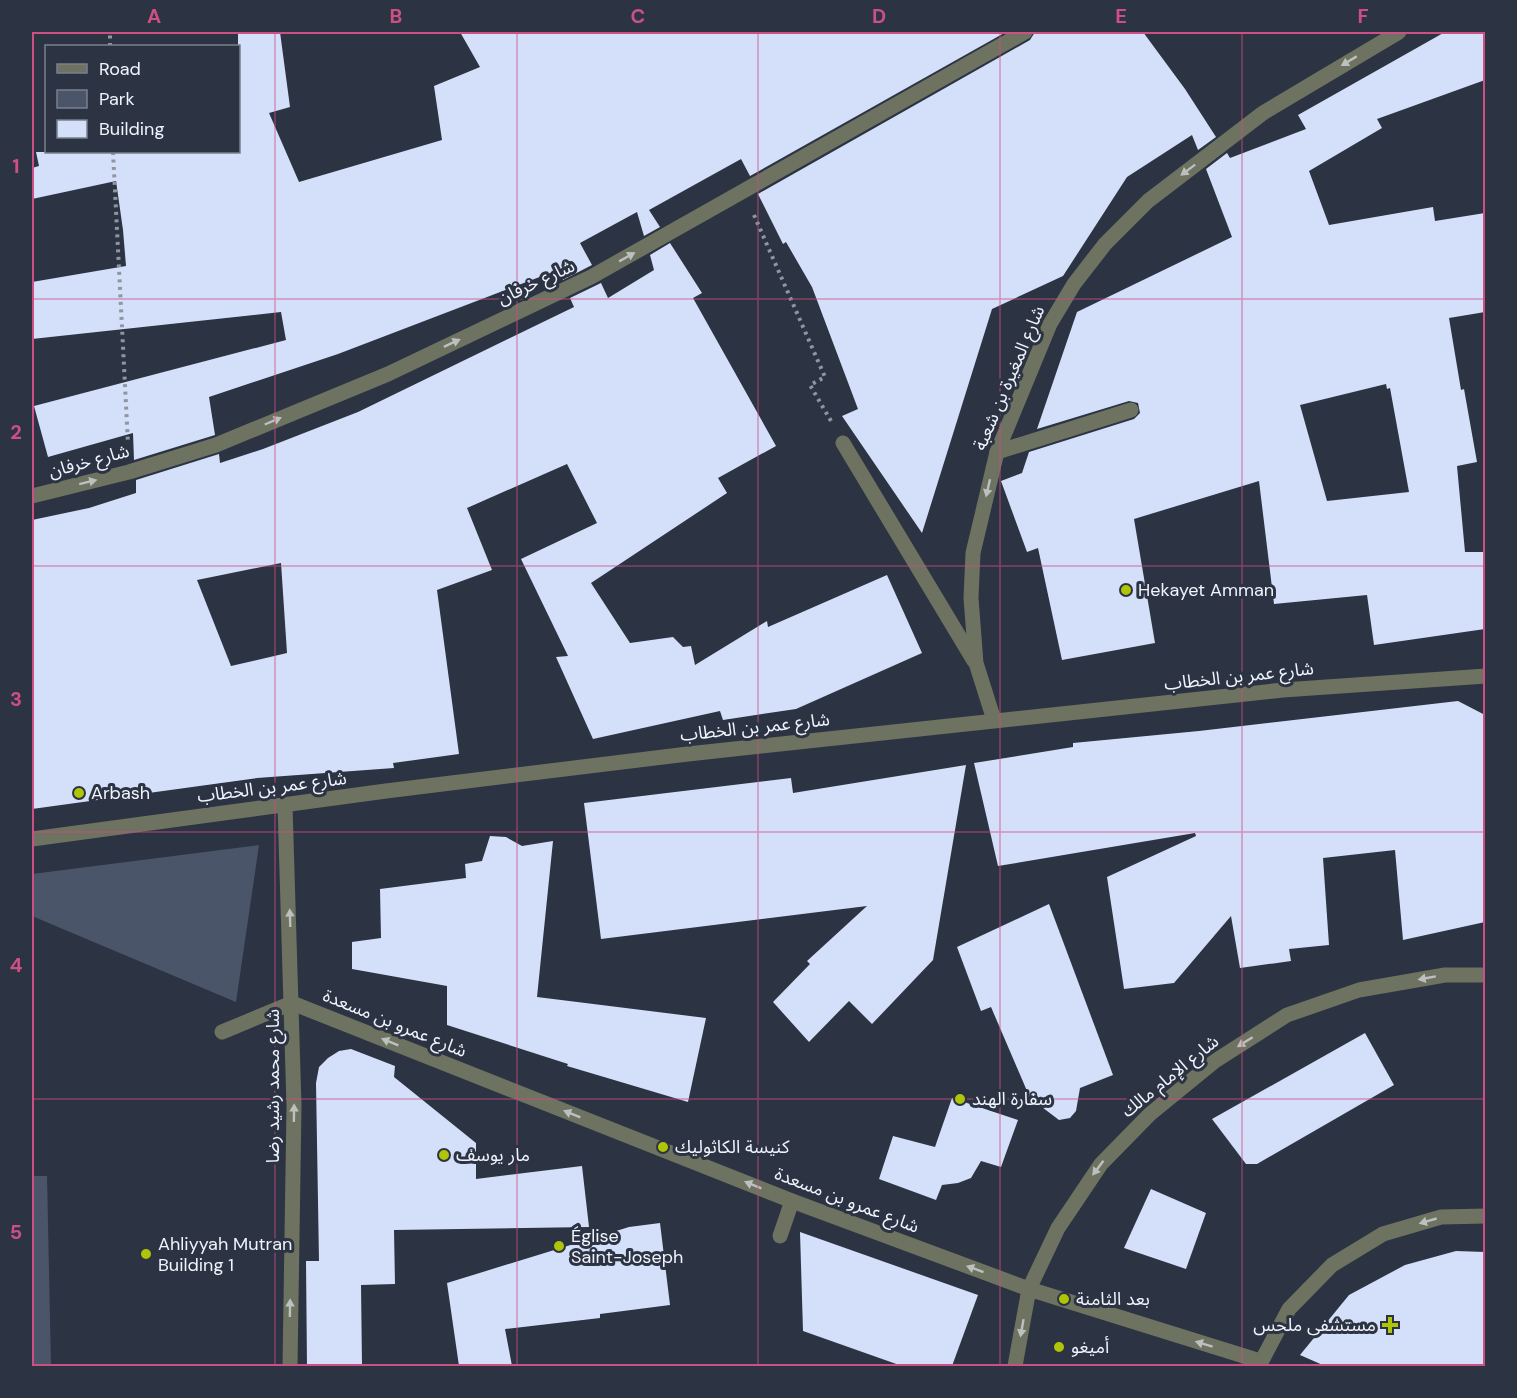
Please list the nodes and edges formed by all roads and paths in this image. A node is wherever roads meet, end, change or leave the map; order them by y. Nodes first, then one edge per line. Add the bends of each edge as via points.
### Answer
1 (1025, 32) edge
2 (1399, 32) edge
3 (113, 153) edge
4 (744, 191) junction
5 (1131, 410) dead end
6 (843, 443) joint
7 (997, 452) junction
8 (129, 472) junction
9 (32, 496) edge
10 (976, 663) junction
11 (1485, 676) edge
12 (994, 720) junction
13 (285, 805) junction
14 (32, 839) edge
15 (1485, 975) edge
16 (292, 1003) junction
17 (222, 1032) dead end
18 (792, 1201) junction
19 (1485, 1216) edge
20 (780, 1236) dead end
21 (1029, 1289) junction
22 (1260, 1364) edge
23 (290, 1366) edge
24 (1015, 1366) edge

1 - 4 street, شارع خرفان
2 -> 7 street, شارع المغيرة بن شعبة via 1263,112 1148,201 1105,244 1050,324
3 - 8 path
4 - 6 path via 825,377 810,385
8 -> 4 street, شارع خرفان via 216,445 388,374 591,277
5 - 7 street
6 - 10 street
7 -> 10 street, شارع المغيرة بن شعبة via 973,553 971,598
9 -> 8 street, شارع خرفان
10 - 12 street, شارع المغيرة بن شعبة
11 - 12 street, شارع عمر بن الخطاب via 1282,690
12 - 13 street, شارع عمر بن الخطاب via 676,755
13 - 14 street, شارع عمر بن الخطاب
16 -> 13 street, شارع محمد رشيد رضا
15 -> 21 street, شارع الإمام مالك via 1445,975 1359,990 1287,1015 1215,1061 1150,1114 1101,1164 1058,1228
16 - 17 street
18 -> 16 street, شارع عمرو بن مسعدة
23 -> 16 street, شارع محمد رشيد رضا
18 - 20 street
21 -> 18 street, شارع عمرو بن مسعدة
19 -> 22 street via 1442,1217 1383,1234 1332,1265 1289,1309
22 -> 21 street, شارع عمرو بن مسعدة
21 -> 24 street, شارع الإمام مالك

